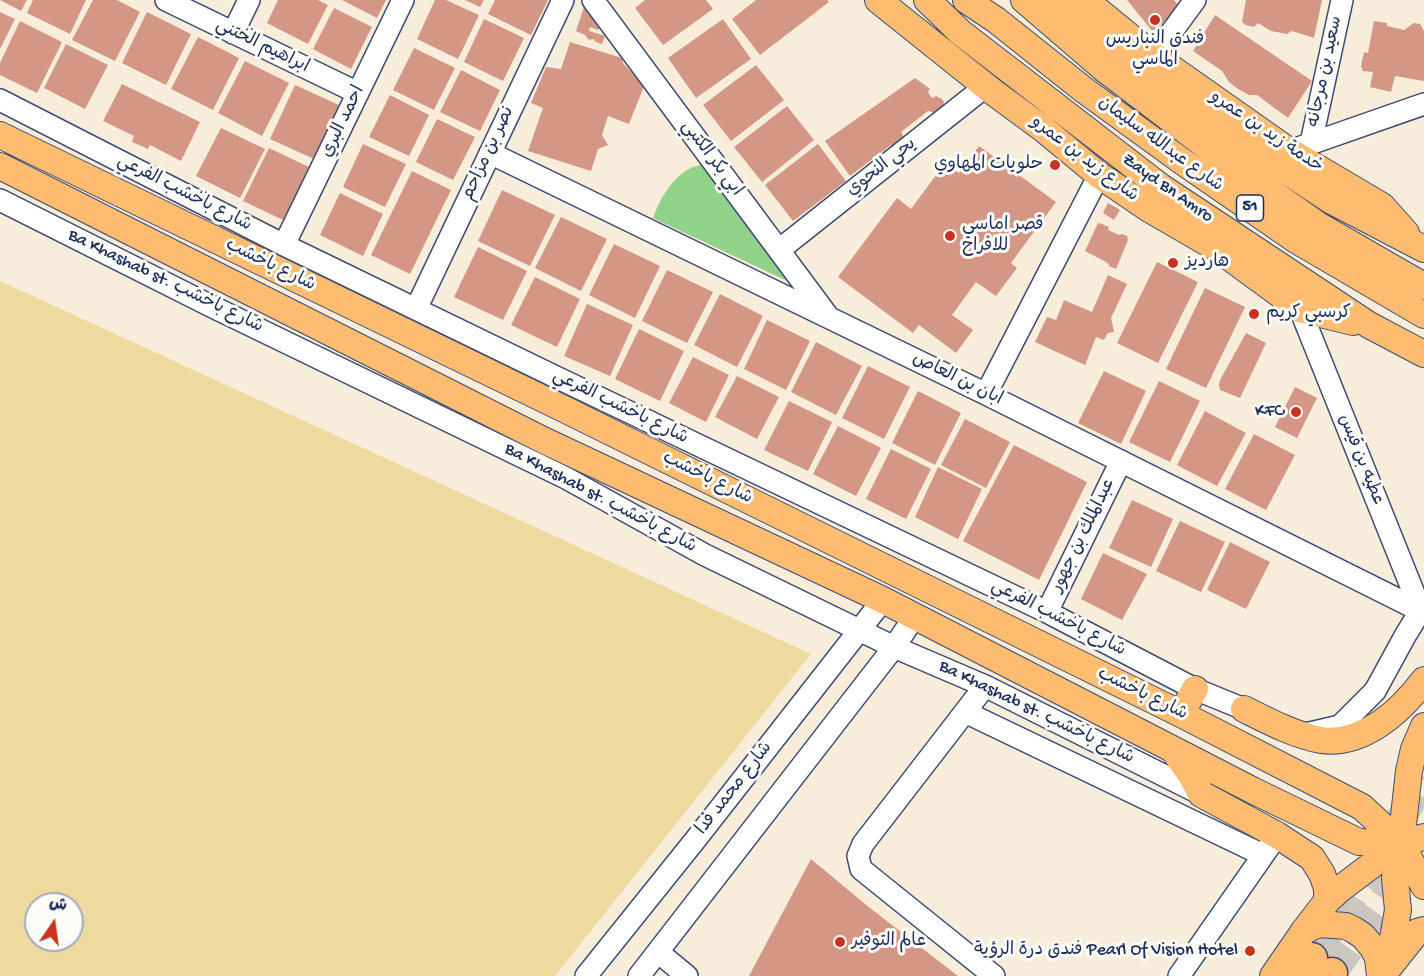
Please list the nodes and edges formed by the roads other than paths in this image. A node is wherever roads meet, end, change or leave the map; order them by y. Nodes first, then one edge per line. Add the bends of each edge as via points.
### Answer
1 (166, 0) edge
2 (249, 0) edge
3 (403, 0) edge
4 (562, 0) edge
5 (593, 0) edge
6 (878, 0) edge
7 (927, 0) edge
8 (966, 0) edge
9 (1024, 0) edge
10 (1054, 0) edge
11 (1085, 0) edge
12 (1195, 0) edge
13 (1342, 0) edge
14 (233, 33) junction
15 (1154, 56) junction
16 (986, 87) junction
17 (358, 93) junction
18 (0, 100) edge
19 (1424, 104) edge
20 (0, 135) edge
21 (1094, 136) junction
22 (1300, 147) junction
23 (490, 153) junction
24 (0, 166) edge
25 (1095, 172) junction
26 (1161, 187) junction
27 (1133, 198) junction
28 (0, 200) edge
29 (284, 245) junction
30 (1420, 247) edge
31 (778, 250) junction
32 (1424, 286) edge
33 (416, 309) junction
34 (1300, 309) junction
35 (1424, 315) edge
36 (828, 317) junction
37 (1369, 326) junction
38 (1424, 354) edge
39 (986, 394) junction
40 (657, 425) junction
41 (461, 427) junction
42 (543, 440) junction
43 (646, 449) junction
44 (1120, 461) junction
45 (883, 600) junction
46 (1423, 608) edge
47 (1047, 612) junction
48 (915, 616) junction
49 (861, 630) junction
50 (894, 647) junction
51 (1424, 680) edge
52 (985, 686) junction
53 (1195, 689) junction
54 (1244, 709) joint
55 (965, 712) junction
56 (1181, 714) junction
57 (1424, 726) edge
58 (1295, 732) junction
59 (1084, 736) junction
60 (1172, 748) junction
61 (1086, 770) junction
62 (1208, 798) junction
63 (1202, 824) junction
64 (1416, 844) edge
65 (1270, 845) junction
66 (1424, 886) edge
67 (1327, 901) junction
68 (1424, 930) edge
69 (657, 952) junction
70 (1316, 963) edge
71 (586, 976) edge
72 (639, 976) edge
73 (687, 976) edge
74 (994, 976) edge
75 (1179, 976) edge
76 (1273, 976) edge
77 (1381, 976) edge

1 - 14 street, ابراهيم الختني
2 - 14 street
3 - 17 street, احمد البري
4 - 23 street, نصر بن مزاحم
5 - 31 street, ابي بكر الكتبي
6 - 16 main road, شارع زيد بن عمرو
7 - 21 main road, Zayd Bn Amro via 960,33
8 - 35 main road, شارع عبدالله سليمان / 51 via 1084,90 1296,240
9 - 32 main road, شارع عبدالله سليمان / 51 via 1103,68 1211,150 1318,225
10 - 30 main road via 1217,125 1330,200
11 - 15 main road, خدمة زيد بن عمرو
12 - 15 street
13 - 22 street, سعيد بن مرجانه
14 - 17 street, ابراهيم الختني
15 - 22 main road, خدمة زيد بن عمرو
16 - 25 main road, شارع زيد بن عمرو
16 - 31 street, يحي النحوي
17 - 29 street, احمد البري
18 - 29 street, شارع باخشب الفرعي
19 - 22 street
20 - 43 main road, شارع باخشب
21 - 25 main road
21 - 26 main road, Zayd Bn Amro
22 - 30 main road, خدمة زيد بن عمرو via 1382,206
23 - 33 street, نصر بن مزاحم
23 - 36 street, ابان بن العاص
24 - 42 main road, شارع باخشب
25 - 27 main road, شارع زيد بن عمرو
25 - 39 street
26 - 27 main road
26 - 37 main road, Zayd Bn Amro
27 - 34 main road, شارع زيد بن عمرو via 1218,249
28 - 41 street, Ba Khashab st. شارع باخشب
29 - 33 street, شارع باخشب الفرعي
31 - 36 street, ابي بكر الكتبي
33 - 40 street, شارع باخشب الفرعي
34 - 37 main road, شارع زيد بن عمرو
34 - 46 street, عطيه بن قيس
36 - 39 street, ابان بن العاص
37 - 38 main road, Zayd Bn Amro
39 - 44 street, ابان بن العاص
40 - 43 street
40 - 47 street, شارع باخشب الفرعي
41 - 42 street
41 - 49 street, Ba Khashab st. شارع باخشب via 566,478 705,555
42 - 45 main road, شارع باخشب
43 - 56 main road, شارع باخشب
44 - 46 street, ابان بن العاص
44 - 47 street, عبدالملك بن جهور
45 - 48 main road, شارع باخشب
45 - 49 street, شارع محمد فدا
46 - 58 street via 1375,691 1340,726
47 - 53 street, شارع باخشب الفرعي
48 - 50 street
48 - 60 main road, شارع باخشب
49 - 50 street, Ba Khashab st. شارع باخشب
49 - 71 street, شارع محمد فدا
50 - 52 street, Ba Khashab st. شارع باخشب
50 - 69 street
51 - 58 main road via 1382,722 1354,738 1322,740
52 - 55 street
52 - 59 street, Ba Khashab st. شارع باخشب
53 - 54 street, شارع باخشب الفرعي
53 - 56 main road
54 - 58 main road
55 - 61 street
55 - 74 street via 863,844 858,856 861,869
56 - 64 main road, شارع باخشب via 1362,807
57 - 64 main road via 1409,771
59 - 61 street
59 - 62 street, Ba Khashab st. شارع باخشب
60 - 62 main road
60 - 64 main road, شارع باخشب via 1359,842
61 - 63 street
62 - 63 street
62 - 65 main road
63 - 65 street
64 - 66 main road, شارع باخشب
64 - 67 main road via 1340,889
64 - 77 main road via 1395,878 1398,910
65 - 67 main road via 1312,858 1328,888
65 - 75 street
67 - 70 main road
68 - 77 main road via 1417,932
69 - 72 street
69 - 73 street
70 - 76 main road
70 - 77 main road via 1318,924 1346,926 1363,936 1372,948

